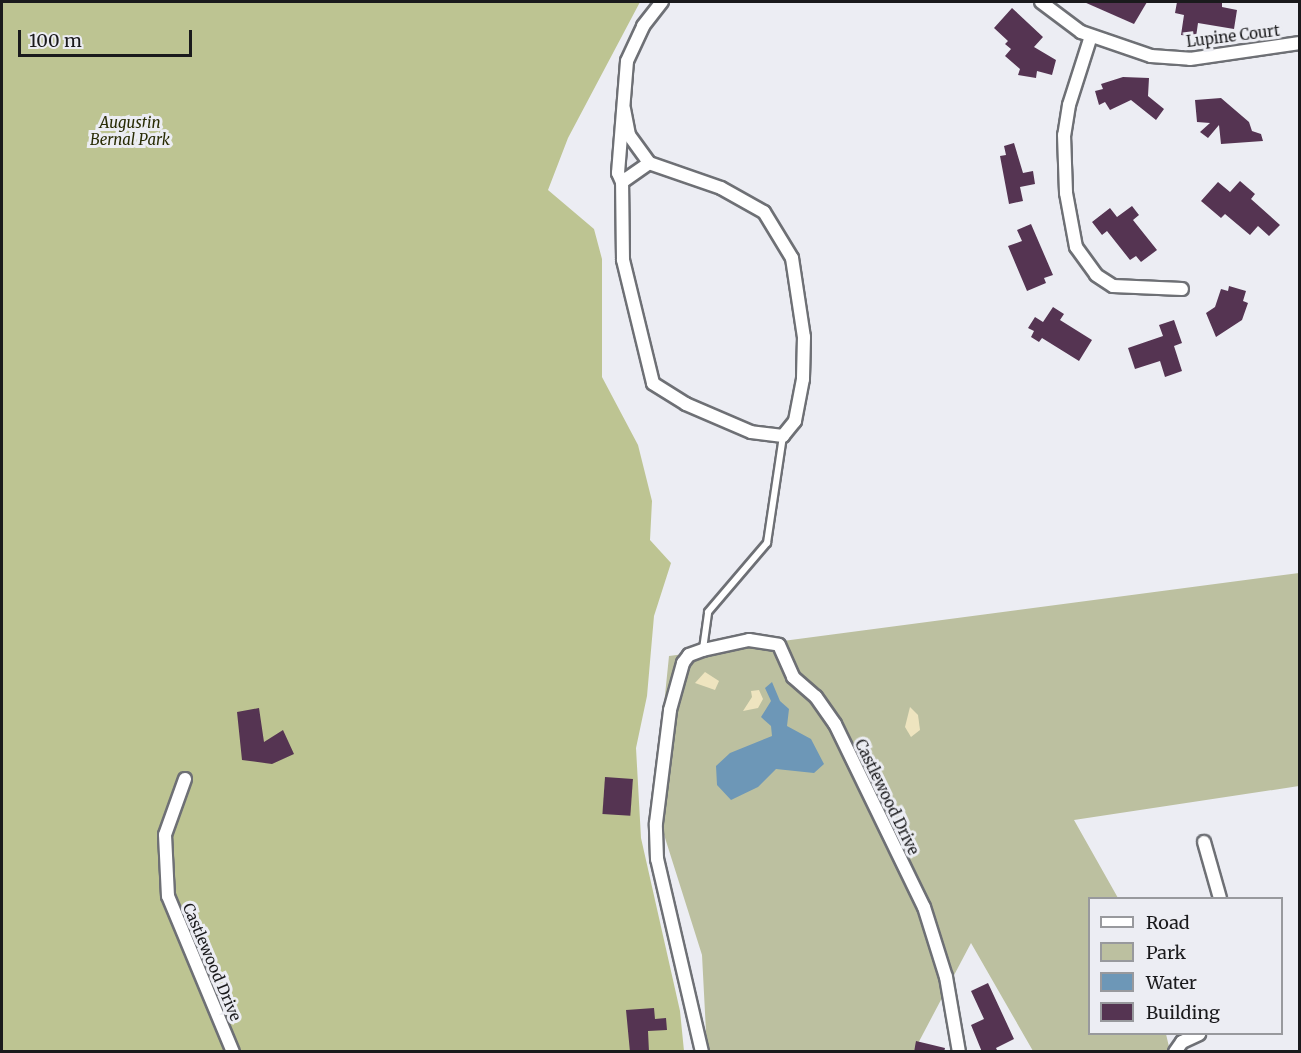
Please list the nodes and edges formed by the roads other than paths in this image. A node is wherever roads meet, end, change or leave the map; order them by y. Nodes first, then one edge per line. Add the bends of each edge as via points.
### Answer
1 (662, 2) edge
2 (1041, 2) edge
3 (1091, 36) junction
4 (1299, 43) edge
5 (624, 109) junction
6 (649, 163) junction
7 (622, 182) junction
8 (1182, 289) dead end
9 (783, 436) junction
10 (703, 650) junction
11 (185, 780) dead end
12 (1204, 842) dead end
13 (1220, 897) edge
14 (1197, 1035) edge
15 (233, 1052) edge
16 (702, 1052) edge
17 (959, 1052) edge
18 (1175, 1052) edge

1 - 5 street via 643,26 627,61
2 - 3 street, Lupine Court
3 - 4 street, Lupine Court via 1151,56 1190,59
3 - 8 street via 1071,94 1064,135 1066,193 1076,247 1096,275 1113,285
5 - 6 street via 629,135
5 - 7 street via 618,172
6 - 7 street
6 - 9 street via 722,188 764,212 792,258 804,337 803,379 795,421
7 - 9 street via 623,261 653,383 686,404 751,432
9 - 10 lane via 767,543 708,612
10 - 16 street, Castlewood Drive via 689,655 683,663 670,710 656,823 657,858
10 - 17 street, Castlewood Drive via 749,640 779,645 793,677 816,697 836,724 924,907 954,1008
11 - 15 street, Castlewood Drive via 165,835 168,896
12 - 13 street
14 - 18 street via 1182,1042

